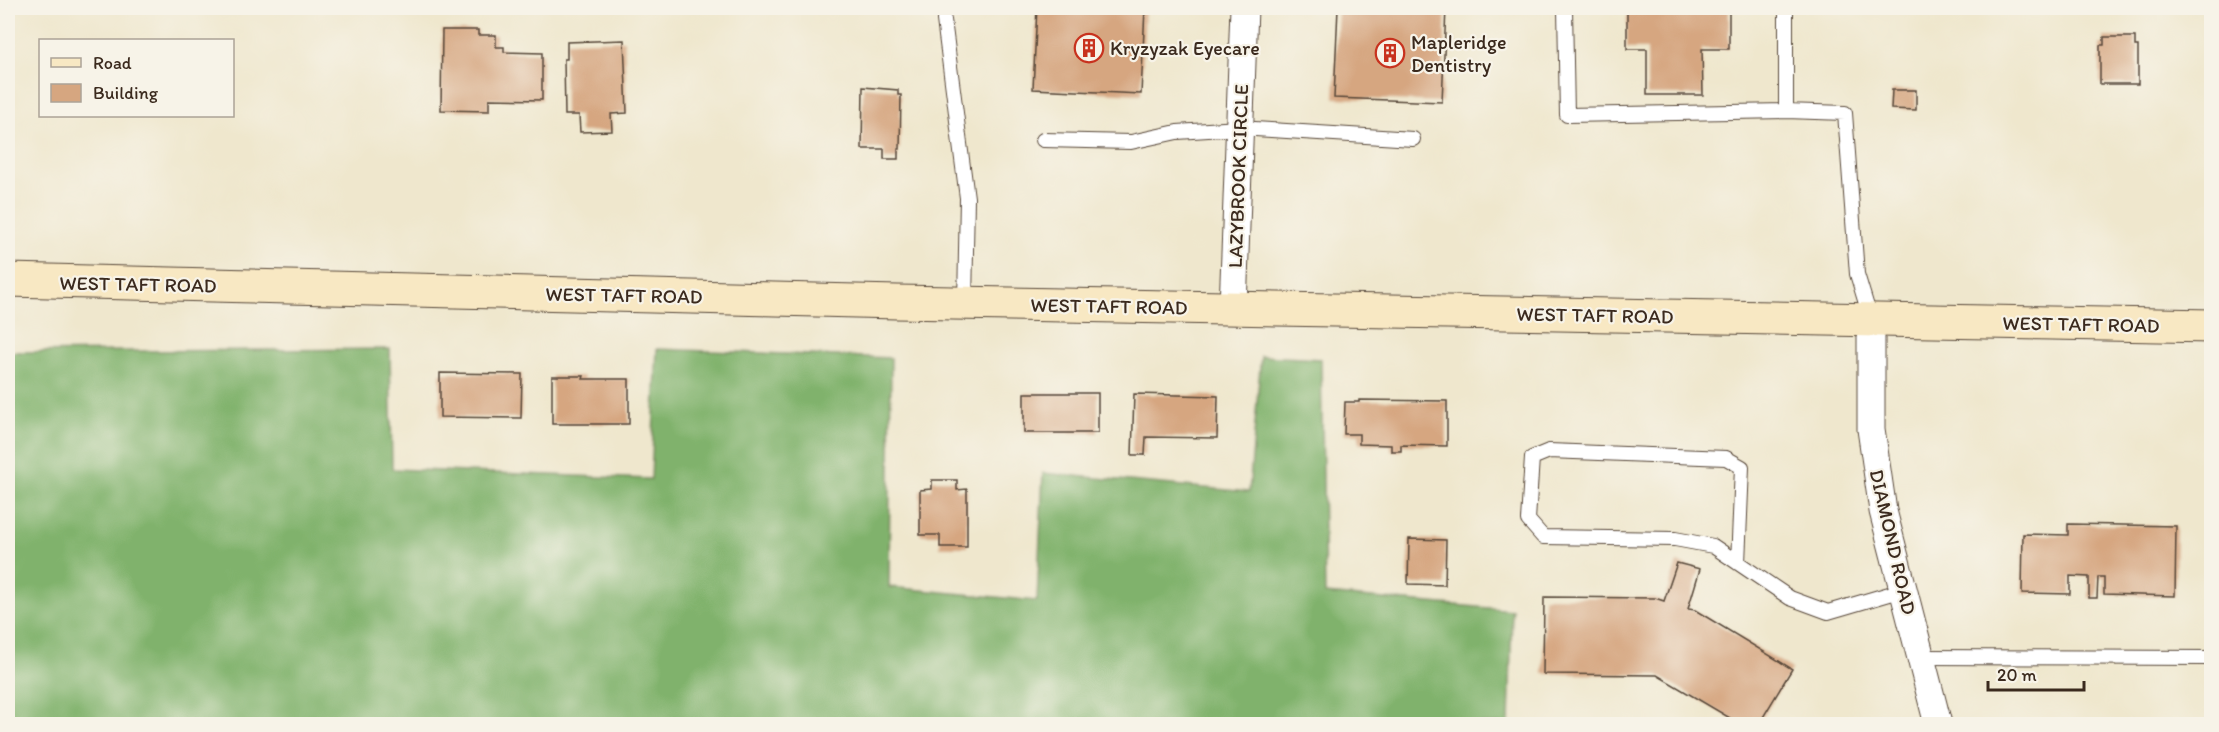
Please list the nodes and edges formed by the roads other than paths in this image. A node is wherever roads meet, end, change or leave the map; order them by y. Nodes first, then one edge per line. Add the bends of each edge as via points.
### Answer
1 (1244, 8) edge
2 (1565, 8) edge
3 (1786, 8) edge
4 (945, 20) dead end
5 (1786, 111) junction
6 (1239, 128) junction
7 (1413, 139) dead end
8 (1043, 140) dead end
9 (8, 280) edge
10 (964, 303) junction
11 (1233, 308) junction
12 (1870, 320) junction
13 (2211, 326) edge
14 (1738, 562) junction
15 (1903, 590) junction
16 (1920, 657) junction
17 (2211, 658) edge
18 (1938, 724) edge

1 - 6 street, LAZYBROOK CIRCLE
2 - 5 lane via 1567,115
3 - 5 lane
4 - 10 lane via 967,198
5 - 12 lane via 1845,113 1857,274
6 - 7 lane
6 - 8 lane via 1177,132 1131,142
6 - 11 street, LAZYBROOK CIRCLE
9 - 10 main road, WEST TAFT ROAD
10 - 11 main road, WEST TAFT ROAD
11 - 12 main road, WEST TAFT ROAD
12 - 13 main road, WEST TAFT ROAD
12 - 15 street, DIAMOND ROAD via 1871,429 1882,511
14 - 14 lane via 1713,546 1676,539 1543,537 1528,520 1532,458 1549,451 1726,458 1742,466
14 - 15 lane via 1790,598 1828,612
15 - 16 street, DIAMOND ROAD
16 - 17 lane
16 - 18 street, DIAMOND ROAD

